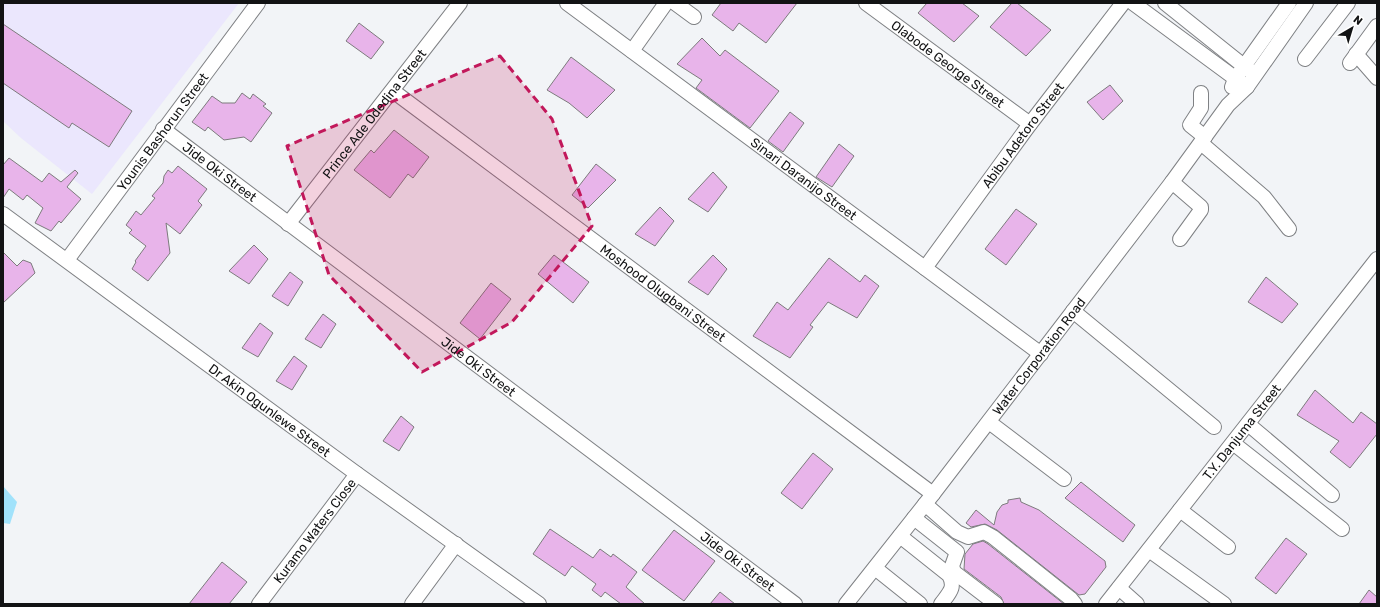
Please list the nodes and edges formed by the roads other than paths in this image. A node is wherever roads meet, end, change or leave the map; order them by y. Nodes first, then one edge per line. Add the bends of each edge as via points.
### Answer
1 (258, 3) edge
2 (460, 3) edge
3 (567, 3) edge
4 (666, 3) edge
5 (675, 3) edge
6 (866, 3) edge
7 (1123, 3) edge
8 (1133, 3) edge
9 (1165, 3) edge
10 (1288, 3) edge
11 (1306, 3) edge
12 (1348, 3) edge
13 (694, 17) dead end
14 (1375, 31) edge
15 (632, 51) junction
16 (1305, 59) dead end
17 (1244, 66) junction
18 (1255, 75) junction
19 (1377, 78) edge
20 (1235, 79) junction
21 (1247, 87) junction
22 (393, 91) junction
23 (1202, 94) dead end
24 (1228, 105) junction
25 (1030, 124) junction
26 (163, 129) junction
27 (1203, 140) junction
28 (1172, 182) junction
29 (3, 214) edge
30 (288, 224) junction
31 (1289, 229) dead end
32 (1180, 239) dead end
33 (1377, 259) edge
34 (67, 260) junction
35 (925, 268) junction
36 (1073, 311) junction
37 (1041, 354) junction
38 (989, 422) junction
39 (1248, 424) junction
40 (1214, 427) dead end
41 (1232, 443) junction
42 (357, 474) junction
43 (1064, 480) dead end
44 (1332, 495) dead end
45 (929, 499) junction
46 (1180, 510) junction
47 (914, 518) junction
48 (1342, 529) dead end
49 (900, 536) junction
50 (968, 537) junction
51 (456, 544) junction
52 (1228, 547) dead end
53 (1149, 550) junction
54 (957, 552) junction
55 (874, 568) junction
56 (953, 583) junction
57 (1119, 588) junction
58 (259, 604) edge
59 (412, 604) edge
60 (539, 604) edge
61 (795, 604) edge
62 (846, 604) edge
63 (920, 604) edge
64 (941, 604) edge
65 (980, 604) edge
66 (996, 604) edge
67 (1075, 604) edge
68 (1106, 604) edge
69 (1137, 604) edge
70 (1224, 604) edge

1 - 26 street, Younis Bashorun Street
2 - 22 street, Prince Ade Odedina Street
3 - 15 street, Sinari Daranijo Street
4 - 15 street
5 - 13 street
6 - 25 street, Olabode George Street
7 - 25 street, Abibu Adetoro Street
8 - 20 street
9 - 17 street
10 - 17 street
11 - 18 street
12 - 16 street
14 - 19 street via 1353,59
15 - 35 street, Sinari Daranijo Street
17 - 18 street
17 - 20 street
18 - 21 street
20 - 21 street
20 - 24 street
21 - 24 street
22 - 30 street, Prince Ade Odedina Street
22 - 45 street, Moshood Olugbani Street
23 - 27 street via 1201,108 1190,125
24 - 27 street, Water Corporation Road
25 - 35 street, Abibu Adetoro Street
26 - 30 street, Jide Oki Street
26 - 34 street, Younis Bashorun Street
27 - 28 street, Water Corporation Road
27 - 31 street via 1264,198
28 - 32 street via 1201,207
28 - 36 street, Water Corporation Road
29 - 34 street, Dr Akin Ogunlewe Street
30 - 61 street, Jide Oki Street
33 - 39 street, T.Y. Danjuma Street
34 - 42 street, Dr Akin Ogunlewe Street
35 - 37 street, Sinari Daranijo Street
36 - 37 street, Water Corporation Road
36 - 40 street
37 - 38 street, Water Corporation Road
38 - 43 street
38 - 45 street, Water Corporation Road
39 - 41 street, T.Y. Danjuma Street
39 - 44 street
41 - 46 street, T.Y. Danjuma Street
41 - 48 street
42 - 51 street, Dr Akin Ogunlewe Street
42 - 58 street, Kuramo Waters Close
45 - 47 street, Water Corporation Road
45 - 50 street, Moshood Olugbani Street via 957,532
46 - 52 street
46 - 53 street, T.Y. Danjuma Street
47 - 49 street, Water Corporation Road
47 - 54 street
49 - 55 street, Water Corporation Road
49 - 56 street via 949,575
50 - 54 street
50 - 67 street via 984,532 993,537
51 - 59 street
51 - 60 street, Dr Akin Ogunlewe Street
53 - 57 street, T.Y. Danjuma Street
53 - 70 street
54 - 66 street via 952,569
55 - 62 street, Water Corporation Road
55 - 63 street
56 - 64 street via 952,590
56 - 65 street
57 - 68 street, T.Y. Danjuma Street
57 - 69 street

